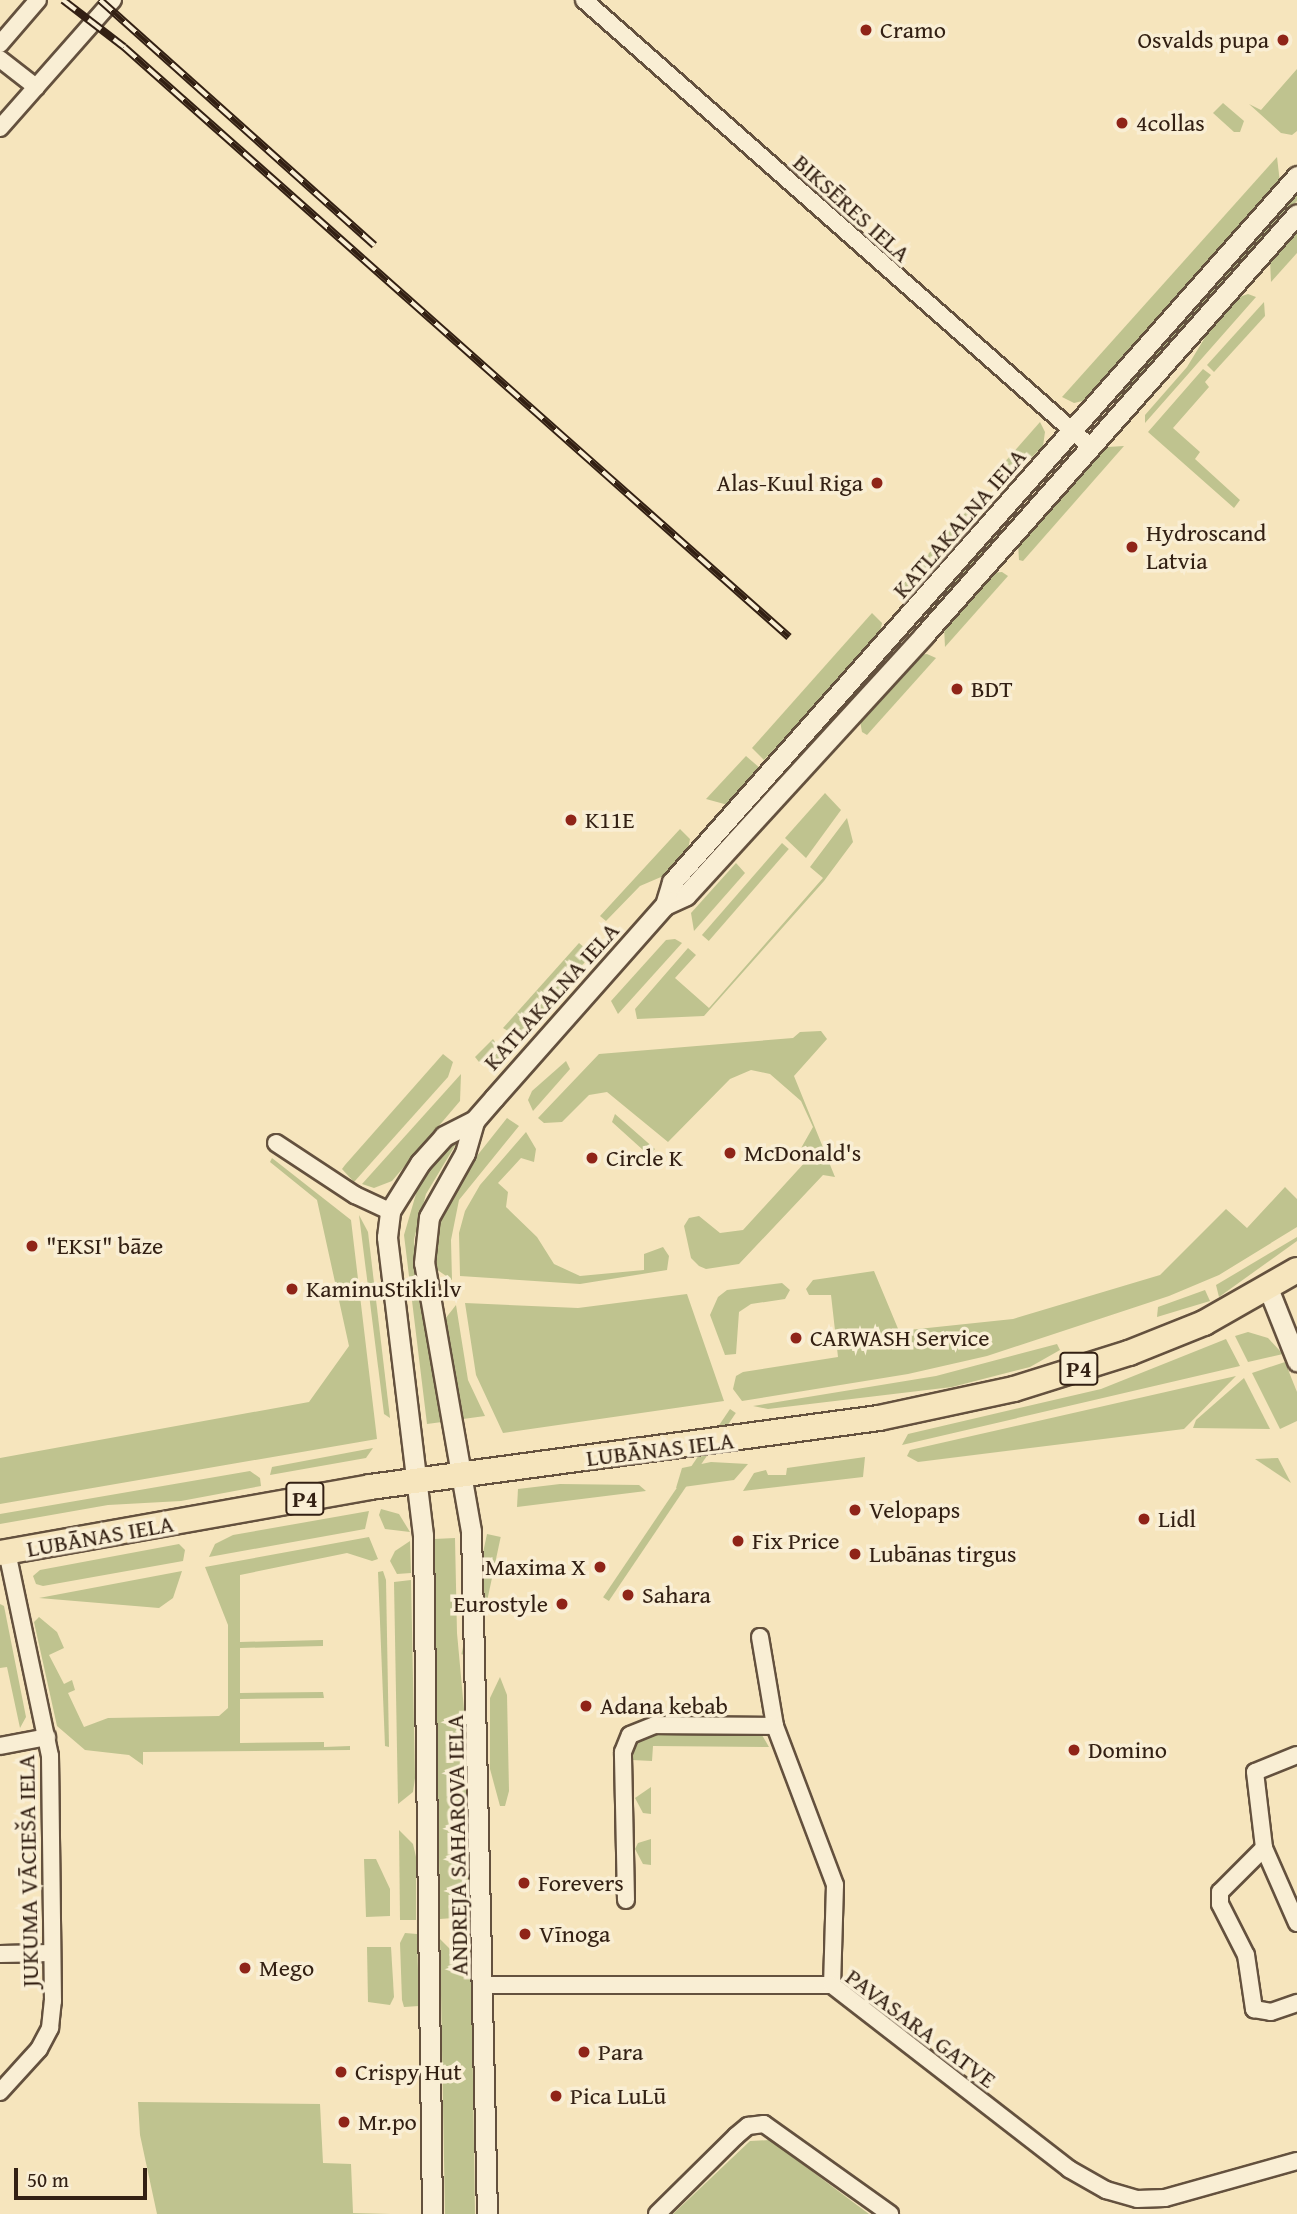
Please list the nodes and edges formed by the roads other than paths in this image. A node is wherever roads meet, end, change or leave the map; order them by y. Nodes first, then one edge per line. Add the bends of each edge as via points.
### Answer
1 (37, 0) edge
2 (113, 0) edge
3 (584, 0) edge
4 (0, 44) edge
5 (0, 58) edge
6 (36, 87) junction
7 (0, 128) edge
8 (1297, 176) edge
9 (1297, 214) edge
10 (1071, 431) junction
11 (1092, 448) junction
12 (666, 905) junction
13 (474, 1121) junction
14 (276, 1143) dead end
15 (390, 1211) junction
16 (1297, 1270) edge
17 (1268, 1288) junction
18 (1297, 1361) edge
19 (462, 1475) junction
20 (416, 1481) junction
21 (3, 1553) edge
22 (760, 1637) dead end
23 (775, 1726) junction
24 (47, 1737) junction
25 (0, 1746) edge
26 (1297, 1755) edge
27 (1264, 1848) junction
28 (626, 1900) dead end
29 (1297, 1923) edge
30 (52, 1953) junction
31 (0, 1954) edge
32 (485, 1984) junction
33 (832, 1986) junction
34 (1297, 2003) edge
35 (1, 2090) edge
36 (1297, 2161) edge
37 (432, 2214) edge
38 (487, 2214) edge
39 (657, 2214) edge
40 (890, 2214) edge

1 - 4 street
2 - 6 street
3 - 10 street, BIKSĒRES IELA
5 - 6 street
6 - 7 street
8 - 10 street, KATLAKALNA IELA
9 - 11 street, KATLAKALNA IELA
10 - 11 street, BIKSĒRES IELA
10 - 12 street, KATLAKALNA IELA via 672,883
11 - 12 street, KATLAKALNA IELA via 686,895
12 - 13 street, KATLAKALNA IELA
13 - 15 street, KATLAKALNA IELA via 444,1136
13 - 19 street, KATLAKALNA IELA via 465,1153 429,1217 424,1241
14 - 15 street via 336,1184
15 - 20 street via 388,1260
16 - 17 main road, LUBĀNAS IELA / P4
17 - 18 street
17 - 19 main road, LUBĀNAS IELA / P4 via 1204,1324 1014,1389 782,1434
19 - 20 main road, LUBĀNAS IELA / P4
19 - 32 street, ANDREJA SAHAROVA IELA via 471,1531
20 - 21 main road, LUBĀNAS IELA / P4
20 - 37 street, ANDREJA SAHAROVA IELA via 422,1535
21 - 24 street, JUKUMA VĀCIEŠA IELA
22 - 23 street
23 - 28 street via 655,1725 630,1735 623,1752
23 - 33 street via 835,1885
24 - 25 street
24 - 30 street, JUKUMA VĀCIEŠA IELA
26 - 27 street via 1255,1772
27 - 29 street
27 - 34 street via 1220,1892 1220,1904 1246,1955 1254,2008 1271,2012
30 - 31 street
30 - 35 street, JUKUMA VĀCIEŠA IELA via 50,2028 39,2049
32 - 33 street, PAVASARA GATVE
32 - 38 street, ANDREJA SAHAROVA IELA
33 - 36 street, PAVASARA GATVE via 1069,2169 1106,2190 1137,2199 1165,2198
39 - 40 street via 748,2126 764,2124

